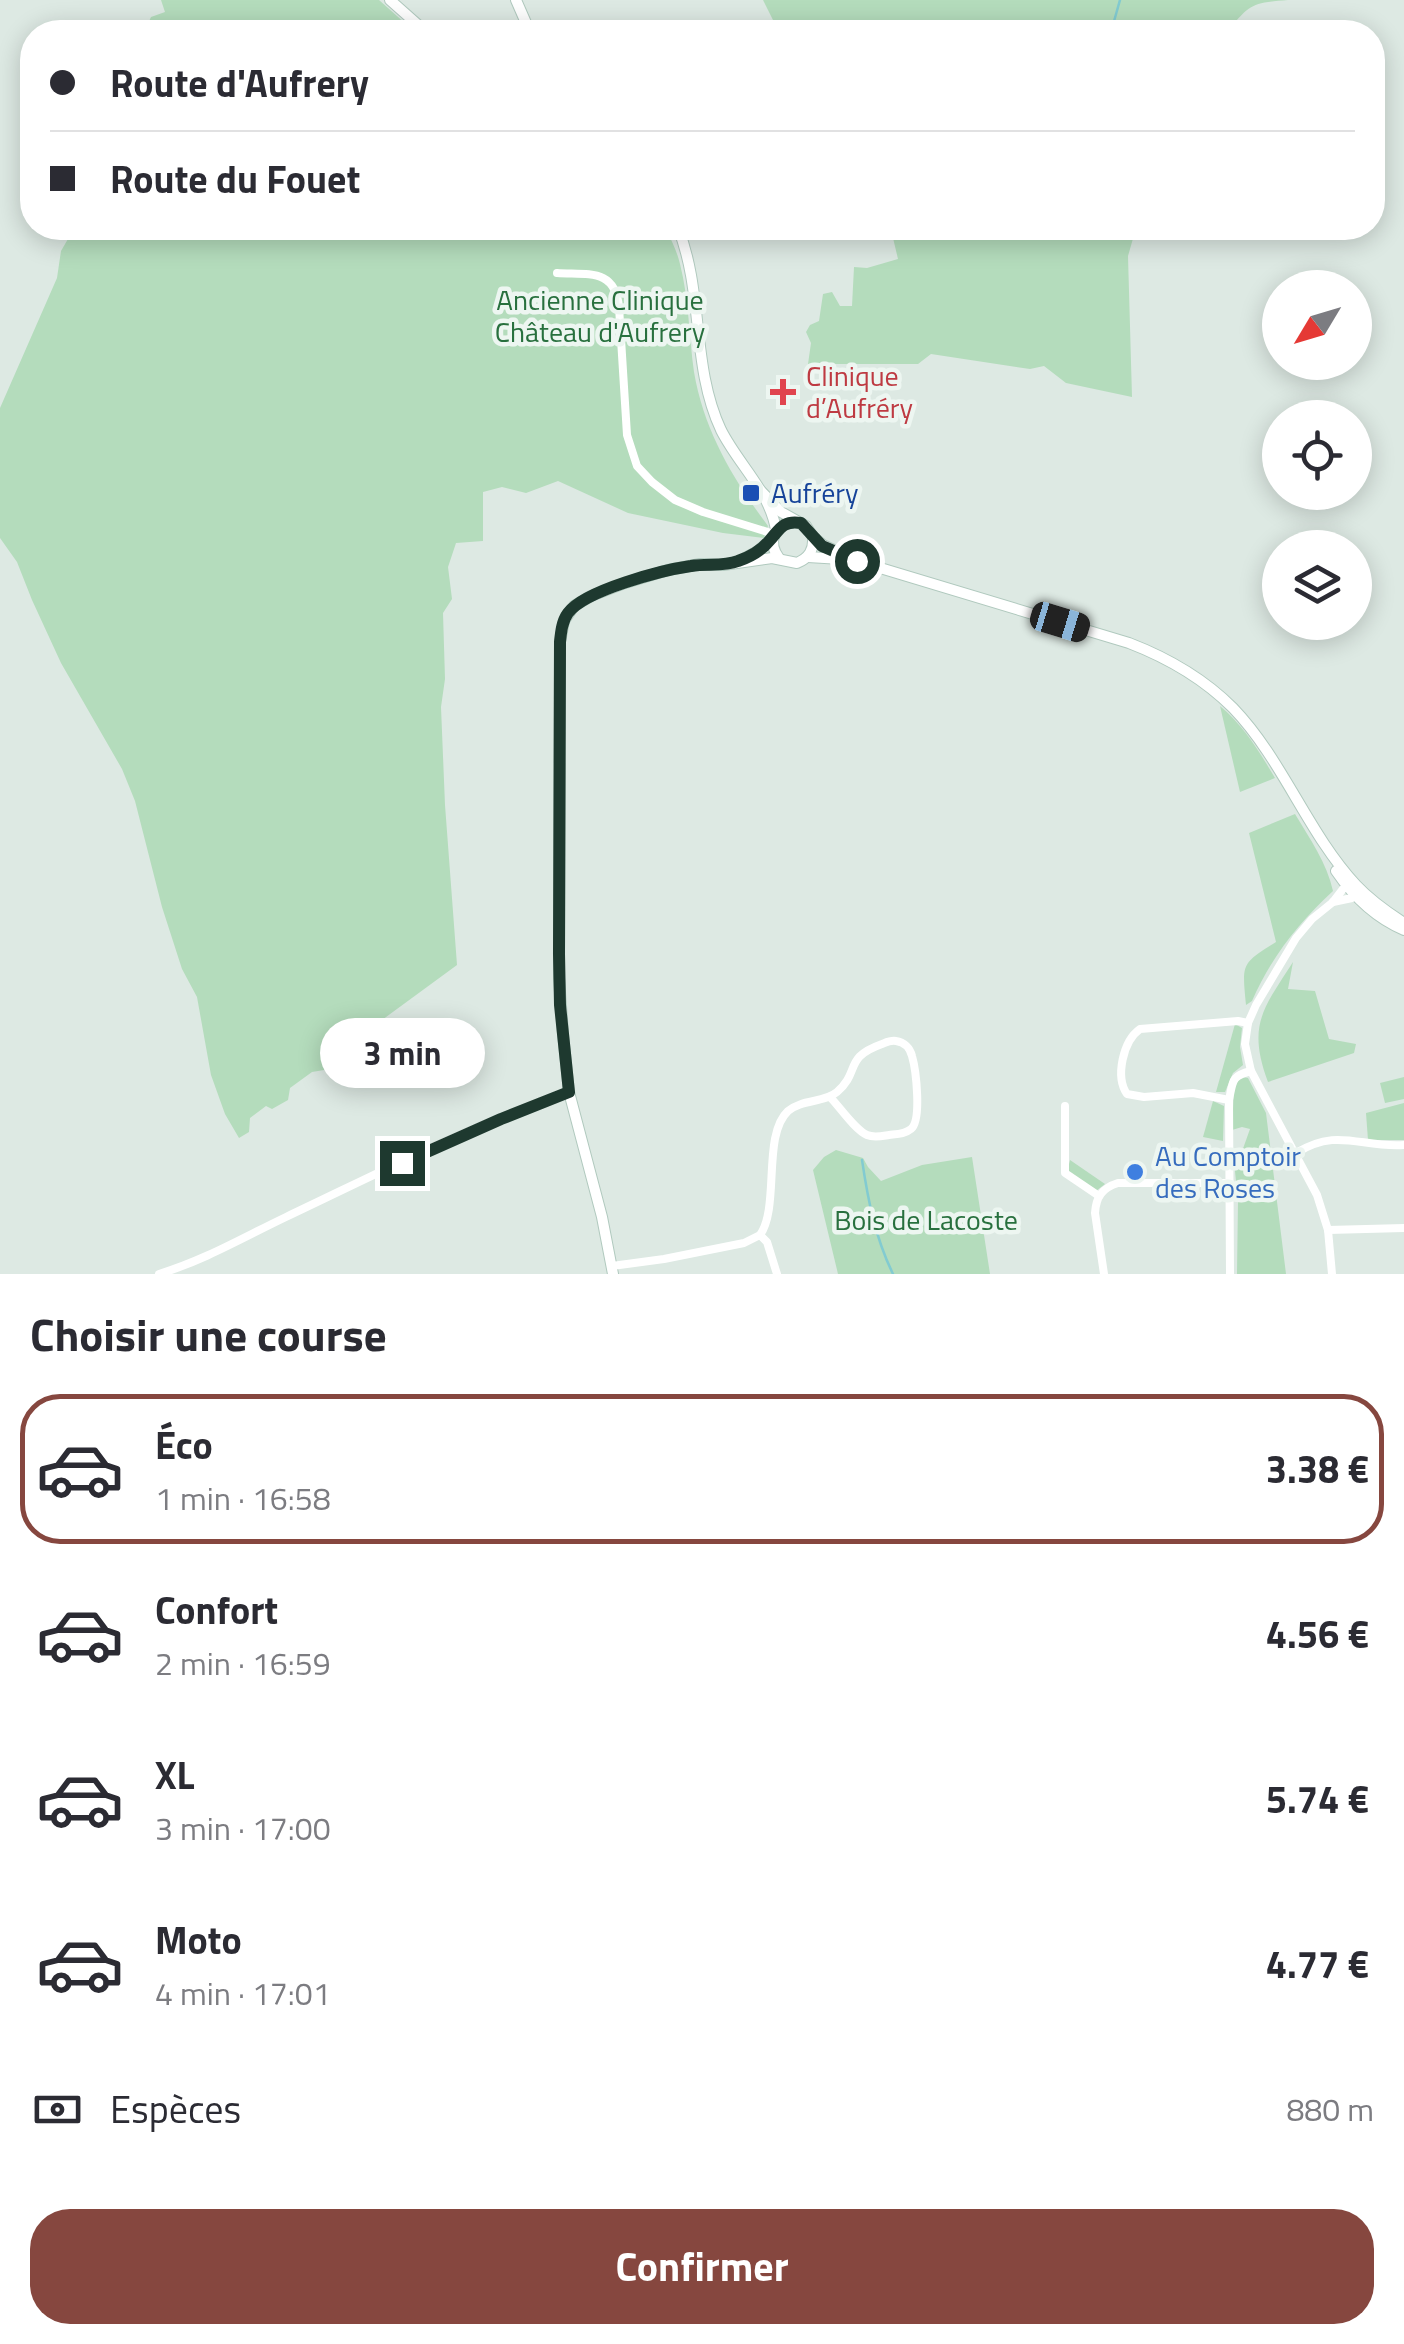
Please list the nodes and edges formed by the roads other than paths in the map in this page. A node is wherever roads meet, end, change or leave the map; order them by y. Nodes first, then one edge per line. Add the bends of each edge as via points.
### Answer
1 (390, 0) edge
2 (412, 20) edge
3 (682, 240) edge
4 (557, 274) dead end
5 (758, 488) junction
6 (794, 522) junction
7 (774, 534) junction
8 (813, 538) junction
9 (808, 556) junction
10 (779, 558) junction
11 (857, 561) junction
12 (732, 564) junction
13 (1353, 889) junction
14 (1404, 927) edge
15 (1248, 1023) junction
16 (1251, 1071) junction
17 (569, 1092) junction
18 (830, 1096) junction
19 (1229, 1100) junction
20 (1065, 1106) dead end
21 (1404, 1144) edge
22 (1296, 1153) junction
23 (1228, 1184) junction
24 (1099, 1196) junction
25 (1404, 1228) edge
26 (1328, 1230) junction
27 (760, 1234) junction
28 (664, 1260) junction
29 (612, 1270) edge
30 (160, 1274) edge
31 (667, 1274) edge
32 (778, 1274) edge
33 (1104, 1274) edge
34 (1230, 1274) edge
35 (1332, 1274) edge

1 - 2 main road
3 - 5 main road via 708,393 726,439
4 - 7 street via 600,276 614,287 627,434 641,470 675,500
5 - 6 main road
5 - 7 main road via 774,517
6 - 7 main road
6 - 8 main road
7 - 10 main road
7 - 12 main road
8 - 9 main road
8 - 11 main road
9 - 10 main road via 797,563
9 - 11 main road
10 - 12 main road
11 - 13 main road via 1129,644 1182,668 1232,707 1258,738
12 - 17 main road via 688,566 625,583 582,601 564,620 559,966
13 - 14 main road
13 - 15 street via 1296,938
15 - 16 street
15 - 19 street via 1140,1029 1129,1040 1120,1080 1127,1094
16 - 19 street via 1236,1076
16 - 22 street
17 - 29 main road
17 - 30 street
18 - 18 street via 866,1050 892,1040 910,1051 918,1115 906,1132 866,1134
18 - 27 street via 799,1104 781,1121 770,1216
19 - 23 street
20 - 24 street via 1065,1173
21 - 22 street via 1330,1138
22 - 26 street
23 - 24 street via 1118,1183
23 - 34 street
24 - 33 street via 1095,1214
25 - 26 street
26 - 35 street
27 - 28 street
27 - 32 street
28 - 29 street
28 - 31 street

